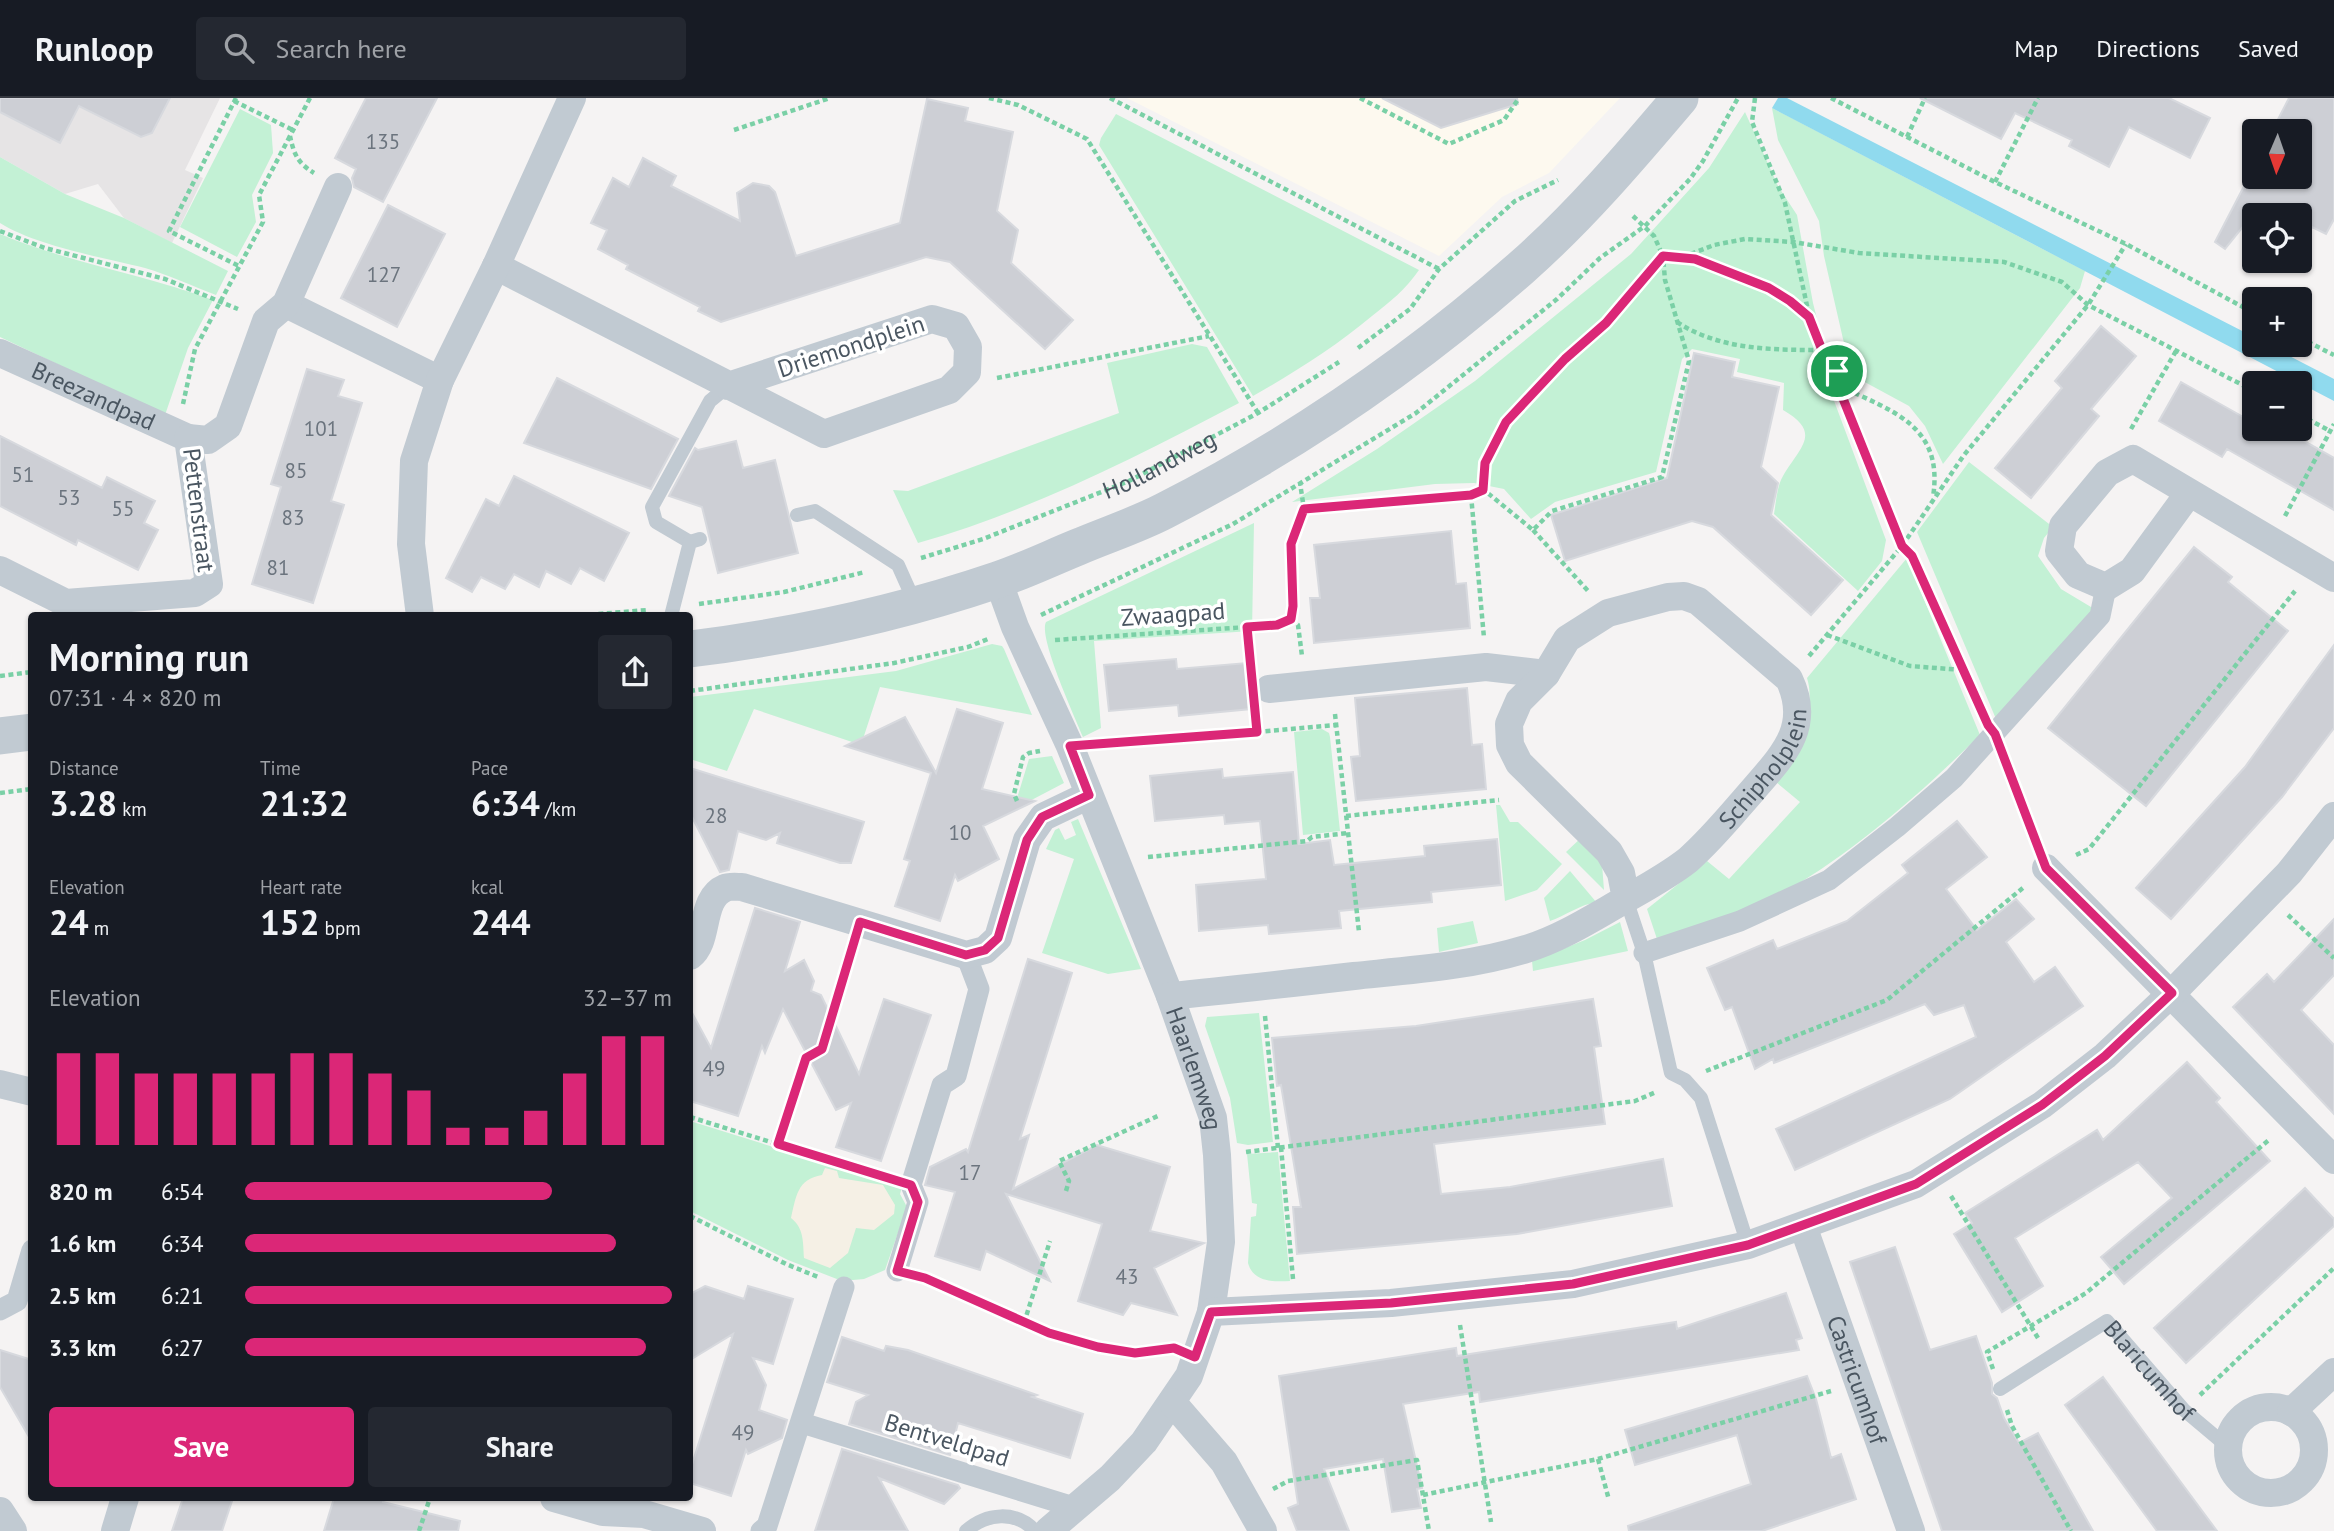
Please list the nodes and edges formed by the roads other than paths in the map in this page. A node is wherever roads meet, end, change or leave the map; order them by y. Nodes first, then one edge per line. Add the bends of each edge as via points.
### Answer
1 (572, 98) edge
2 (1680, 98) edge
3 (338, 187) road end
4 (496, 266) junction
5 (276, 313) junction
6 (0, 353) edge
7 (440, 380) junction
8 (728, 386) junction
9 (182, 435) junction
10 (2189, 492) junction
11 (797, 515) dead end
12 (0, 570) edge
13 (2334, 578) edge
14 (998, 580) junction
15 (2106, 587) junction
16 (915, 605) junction
17 (420, 612) edge
18 (672, 612) edge
19 (693, 649) edge
20 (1546, 674) junction
21 (1258, 692) road end
22 (28, 732) edge
23 (0, 736) edge
24 (1089, 795) junction
25 (2334, 816) edge
26 (2046, 868) road end
27 (1626, 899) junction
28 (1644, 953) junction
29 (966, 955) junction
30 (693, 958) edge
31 (2172, 993) junction
32 (1170, 996) junction
33 (0, 1084) edge
34 (28, 1091) edge
35 (2334, 1160) edge
36 (1803, 1226) junction
37 (1748, 1245) junction
38 (28, 1264) edge
39 (897, 1271) road end
40 (844, 1287) road end
41 (0, 1310) edge
42 (1211, 1312) junction
43 (2334, 1372) edge
44 (2000, 1389) dead end
45 (1172, 1402) junction
46 (2291, 1412) junction
47 (802, 1423) junction
48 (2228, 1447) junction
49 (124, 1501) edge
50 (564, 1501) edge
51 (1077, 1508) junction
52 (0, 1511) edge
53 (13, 1531) edge
54 (115, 1531) edge
55 (702, 1531) edge
56 (761, 1531) edge
57 (966, 1531) edge
58 (1035, 1531) edge
59 (1048, 1531) edge
60 (1263, 1531) edge
61 (1911, 1531) edge

1 - 4 street
2 - 14 street, Hollandweg via 1615,175 1522,267 1387,376 1279,449 1162,512
3 - 5 street, Pettenstraat
4 - 7 street
4 - 8 street, Driemondplein
5 - 7 street
5 - 9 street, Pettenstraat via 228,426 208,440
6 - 9 street, Breezandpad
7 - 17 street via 414,461 411,544
8 - 8 street, Driemondplein via 824,434 949,390 967,372 968,347 956,326 932,319
8 - 18 lane via 710,401 652,508 656,522 695,540
9 - 12 street, Pettenstraat via 209,584 195,593 66,603
10 - 13 street
10 - 15 street via 2132,571
10 - 15 street via 2133,459 2107,473 2063,526 2059,551 2078,575
11 - 16 lane via 815,511 898,565
14 - 16 street, Hollandweg
14 - 24 street, Haarlemweg
15 - 28 street via 2100,616 1954,778 1897,827 1829,880 1740,921
16 - 19 street, Hollandweg via 747,642
20 - 21 street via 1486,667
20 - 27 street, Schipholplein via 1519,701 1509,724 1510,746 1519,763 1609,852 1621,873
20 - 27 street, Schipholplein via 1567,639 1608,613 1684,596 1699,601 1789,679 1797,695 1799,713 1792,740 1774,766 1688,860
22 - 23 street
24 - 29 street via 1042,817 1027,840 998,938 985,950
24 - 32 street, Haarlemweg
25 - 31 street via 2289,873
26 - 31 street
27 - 28 lane
27 - 32 street, Schipholplein via 1529,948 1473,963
28 - 37 lane via 1671,1073 1685,1080 1701,1098
29 - 30 street via 742,887 726,887 713,897
29 - 39 street via 979,989 956,1076 942,1085 911,1185 918,1202
31 - 35 street
31 - 36 street via 2105,1056 2042,1105 1936,1172 1916,1184
32 - 42 street, Haarlemweg via 1213,1118 1221,1242
33 - 34 street
36 - 37 street
36 - 61 street, Castricumhof
37 - 42 street via 1573,1284 1391,1303
38 - 41 street via 17,1301
40 - 47 street
42 - 45 street, Haarlemweg via 1189,1376
43 - 46 street
44 - 48 lane, Blaricumhof via 2107,1321 2184,1410
45 - 51 street, Haarlemweg via 1144,1442
45 - 60 street via 1224,1462
46 - 48 street, Blaricumhof via 2278,1408 2250,1412 2235,1427
46 - 48 street, Blaricumhof via 2311,1433 2314,1449 2307,1473 2291,1487 2271,1493 2245,1484 2229,1461
47 - 51 street, Bentveldpad
47 - 56 street via 767,1526
49 - 54 street
50 - 55 street via 603,1513 644,1514
51 - 59 street, Haarlemweg
52 - 53 street
57 - 58 lane via 982,1519 1003,1515 1019,1519

